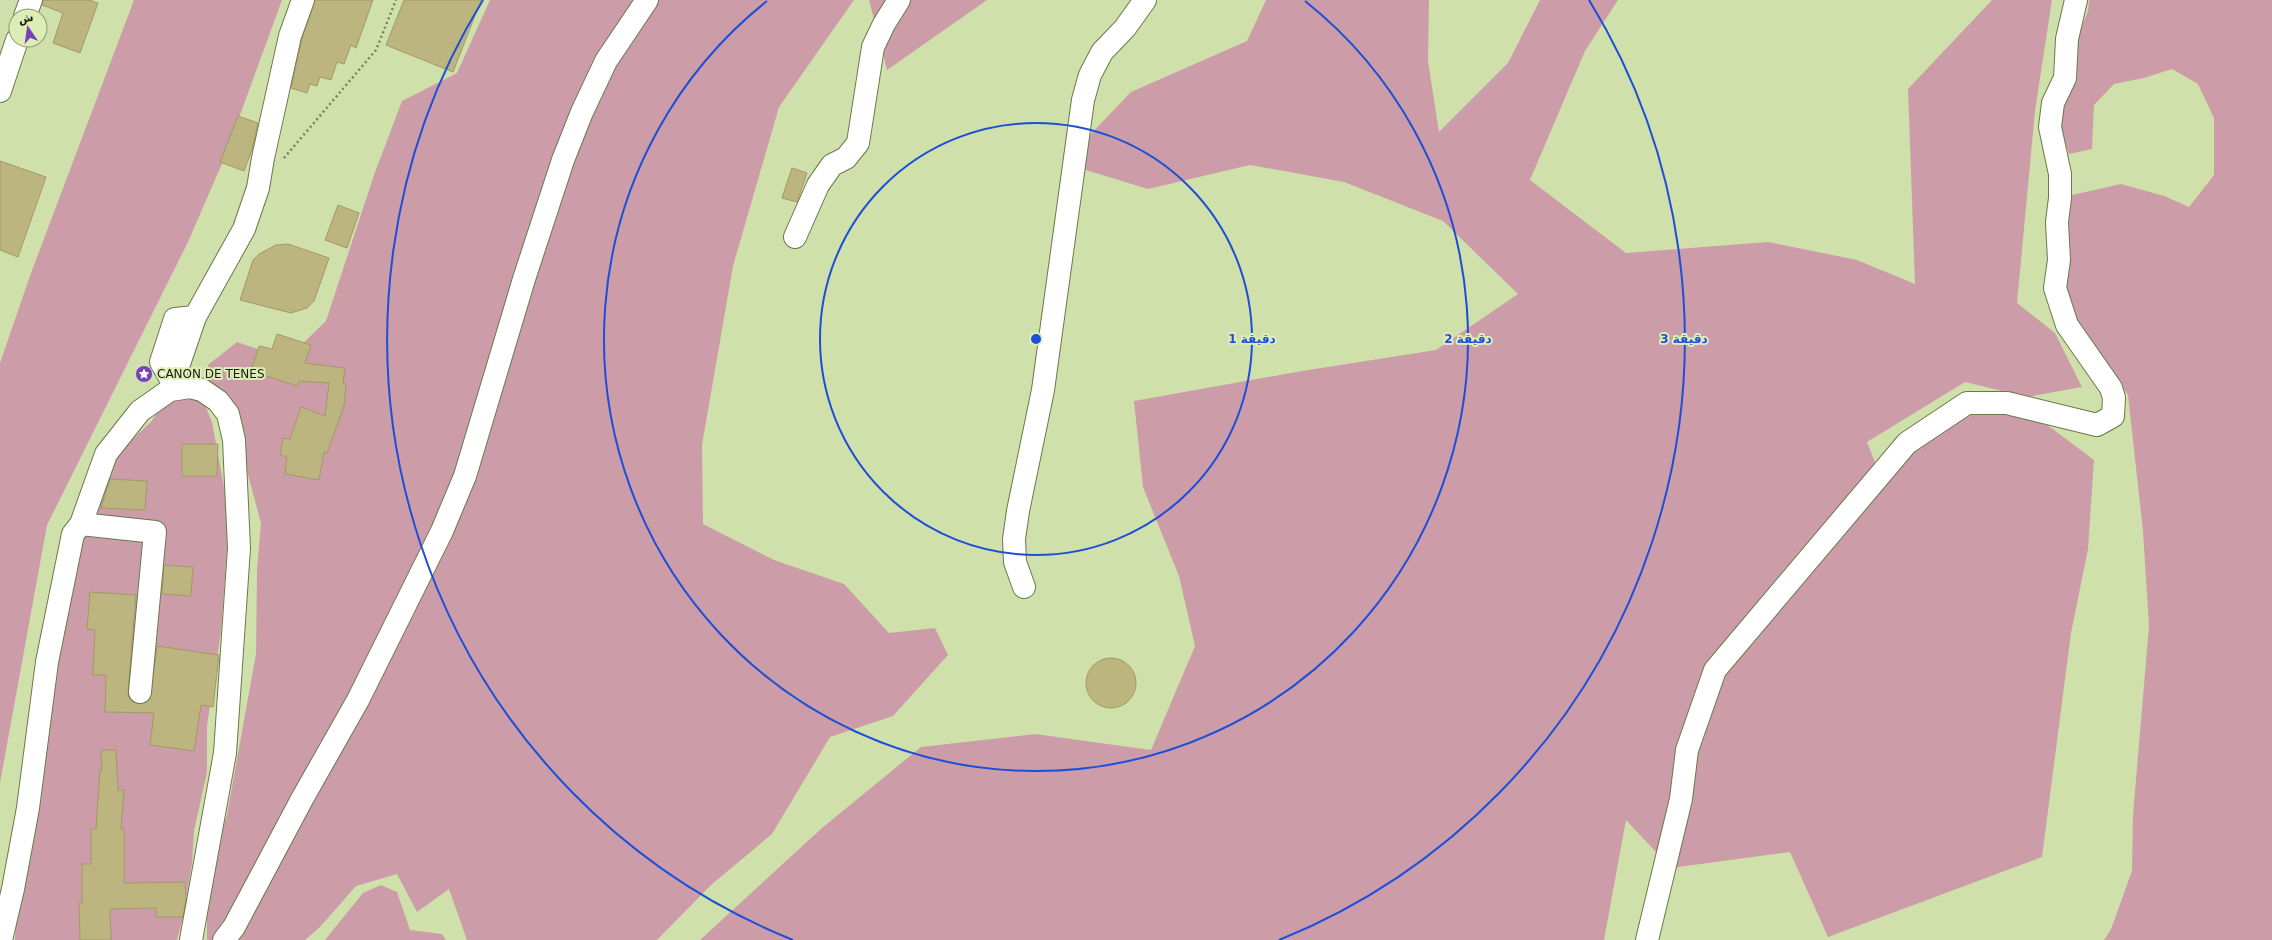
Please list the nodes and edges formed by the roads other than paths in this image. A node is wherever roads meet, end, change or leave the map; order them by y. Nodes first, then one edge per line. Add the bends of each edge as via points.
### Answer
1 (303, 0) edge
2 (647, 0) edge
3 (899, 0) edge
4 (1145, 0) edge
5 (2076, 0) edge
6 (14, 48) edge
7 (0, 91) edge
8 (795, 237) dead end
9 (171, 385) junction
10 (81, 524) junction
11 (1024, 587) dead end
12 (140, 692) dead end
13 (0, 940) edge
14 (191, 940) edge
15 (224, 940) edge
16 (1647, 940) edge

1 - 9 street via 290,36 258,188 244,229 195,317
2 - 15 street via 606,61 569,147 524,279 465,476 442,531 358,700 234,927
3 - 8 street via 873,47 858,143 846,158 832,165 818,185
4 - 11 street via 1125,28 1102,52 1090,75 1083,100 1043,390 1018,511 1015,562
5 - 16 street via 2067,39 2065,78 2053,103 2050,127 2060,174 2057,222 2059,260 2055,288 2067,325 2111,388 2114,398 2112,416 2097,425 2007,403 1967,403 1907,443 1715,670 1687,750 1681,799
6 - 7 street
9 - 10 street via 140,411 106,454
9 - 14 street via 202,390 218,401 228,414 234,440 237,490 239,548 225,753
10 - 12 street via 155,532
10 - 13 street via 73,534 47,662 28,808 13,889

